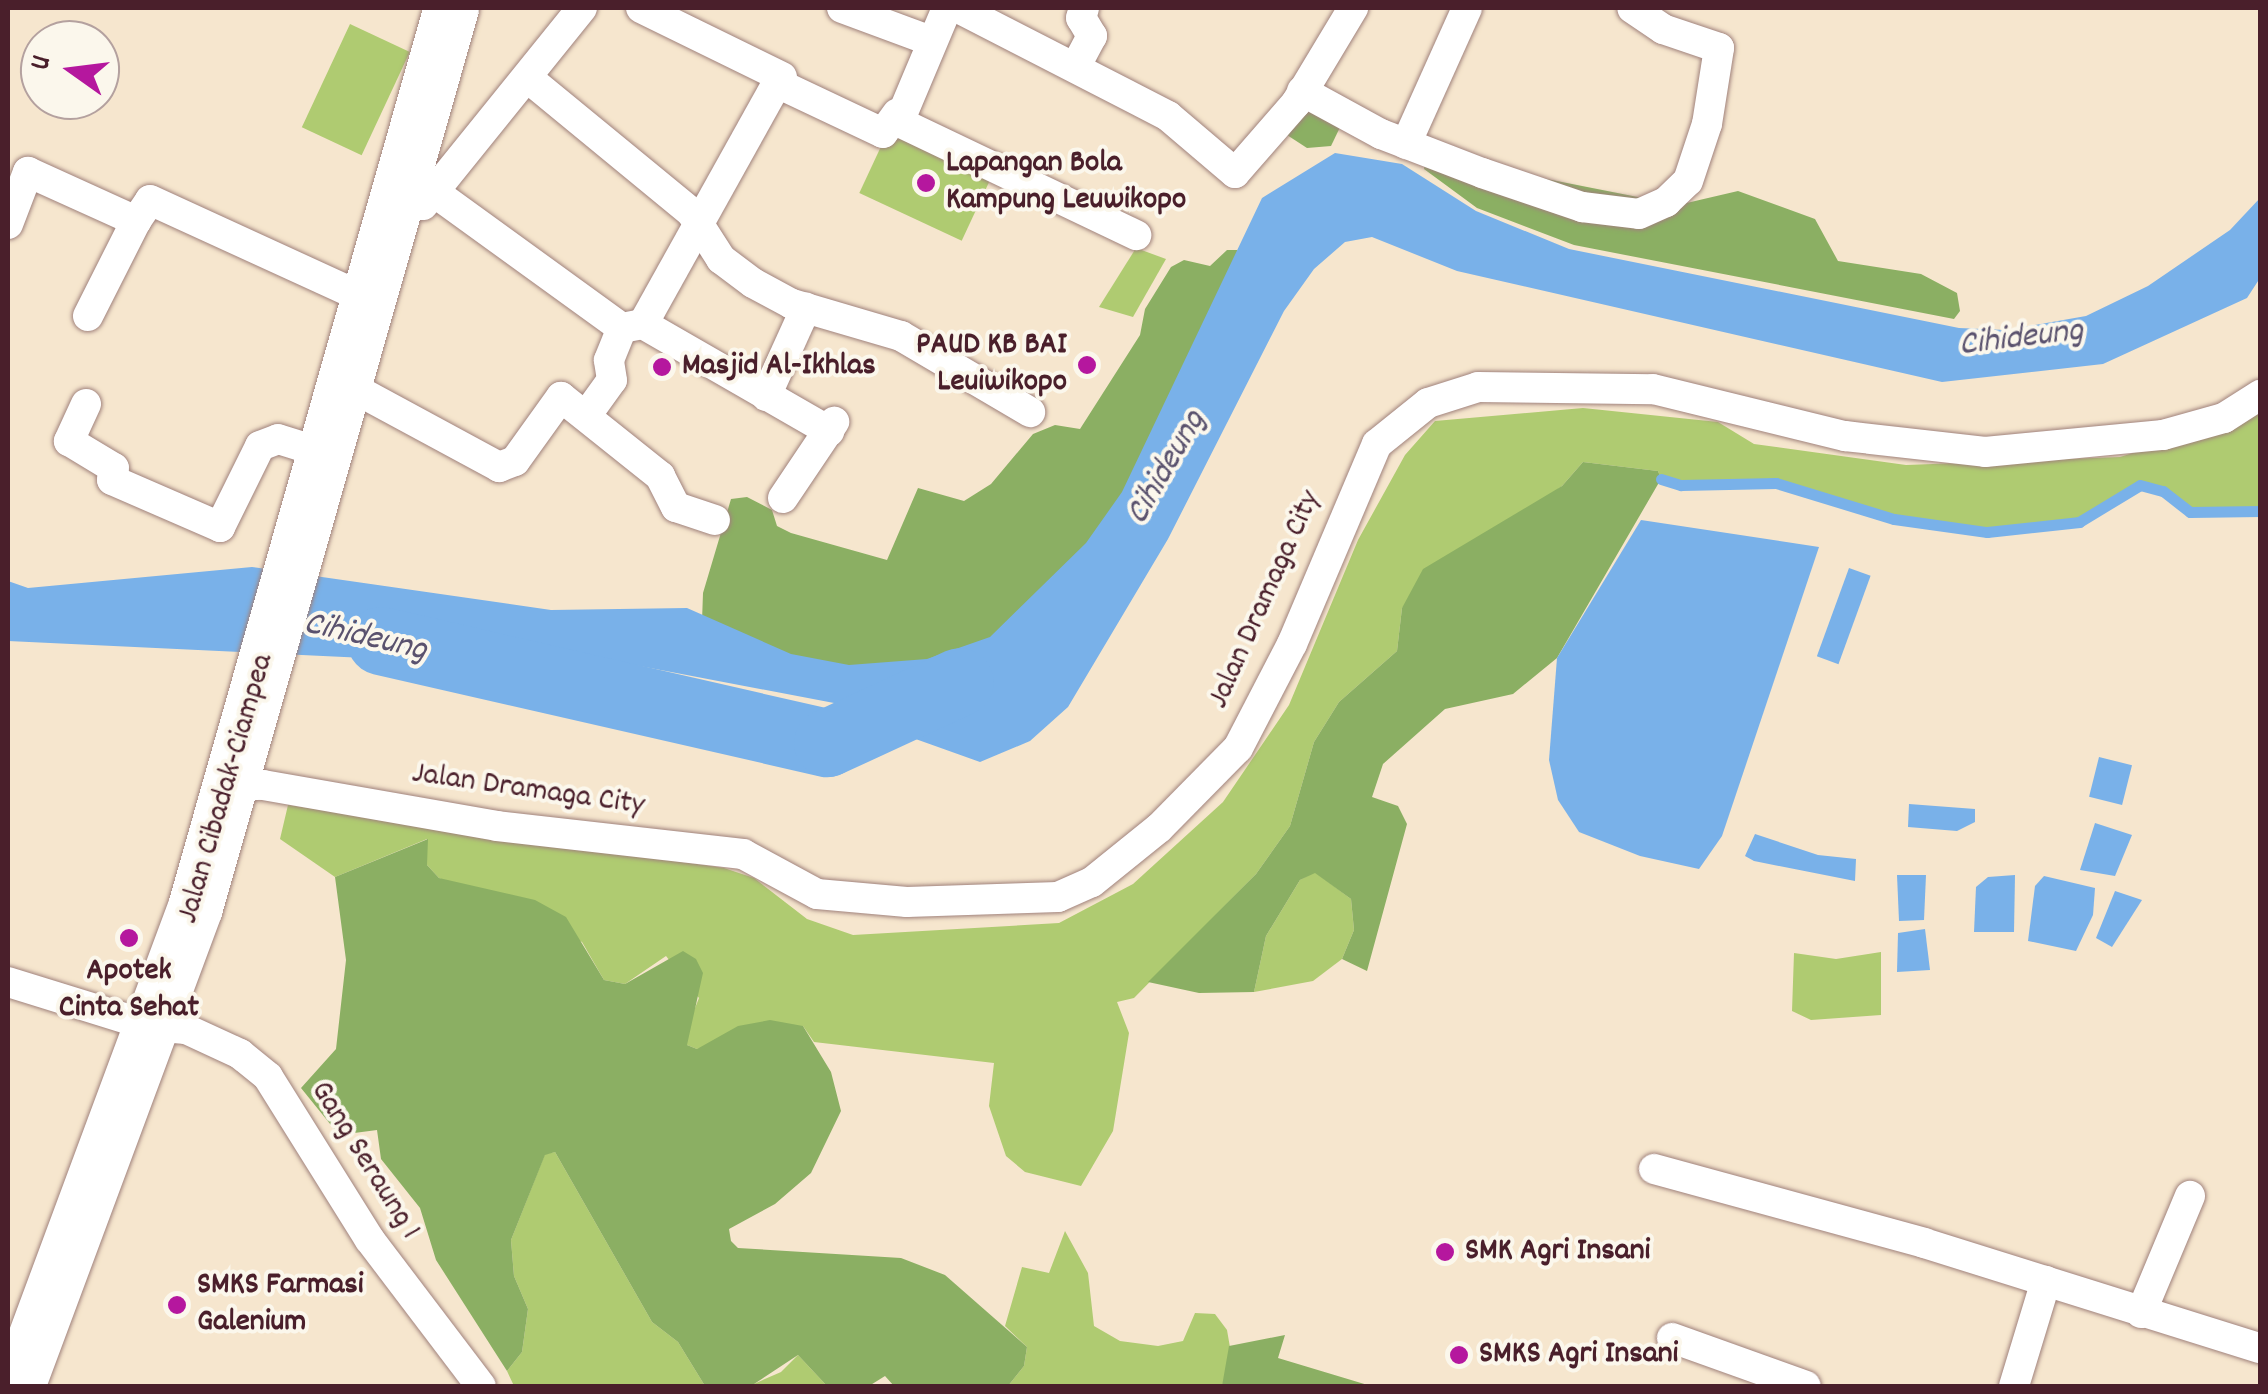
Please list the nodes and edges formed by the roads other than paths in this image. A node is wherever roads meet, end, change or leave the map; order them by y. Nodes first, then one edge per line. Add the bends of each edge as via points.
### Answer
1 (450, 8) edge
2 (582, 8) edge
3 (642, 8) edge
4 (947, 8) edge
5 (958, 8) edge
6 (1084, 8) edge
7 (1632, 8) edge
8 (863, 11) edge
9 (1342, 12) edge
10 (1456, 12) edge
11 (931, 41) junction
12 (1077, 64) junction
13 (782, 77) dead end
14 (529, 79) junction
15 (1302, 92) junction
16 (897, 114) junction
17 (1406, 144) junction
18 (434, 192) junction
19 (136, 221) junction
20 (8, 224) edge
21 (700, 228) junction
22 (1136, 235) dead end
23 (369, 281) junction
24 (806, 308) junction
25 (88, 316) dead end
26 (633, 326) junction
27 (342, 382) junction
28 (2260, 394) edge
29 (766, 396) junction
30 (86, 404) dead end
31 (1030, 412) dead end
32 (586, 416) junction
33 (317, 475) junction
34 (783, 498) dead end
35 (714, 520) dead end
36 (231, 786) junction
37 (8, 982) edge
38 (150, 1026) junction
39 (1654, 1169) dead end
40 (2190, 1196) dead end
41 (2046, 1281) junction
42 (2141, 1313) junction
43 (1672, 1338) dead end
44 (2260, 1348) edge
45 (470, 1378) edge
46 (8, 1382) edge
47 (18, 1386) edge
48 (1806, 1386) edge
49 (2014, 1386) edge

1 - 23 highway, Jalan Cibadak-Ciampea
2 - 14 street
3 - 13 street
4 - 11 street
5 - 12 street
6 - 12 street via 1081,18 1092,36
7 - 17 street via 1663,30 1719,48 1707,124 1688,181 1666,202 1639,214 1582,207
8 - 11 street
9 - 15 street
10 - 17 street
11 - 16 street
12 - 15 street via 1168,116 1235,174
14 - 18 street
14 - 21 street via 691,212
15 - 17 street
16 - 21 street via 883,133 778,83
16 - 22 street via 917,133
18 - 23 street
18 - 26 street
19 - 20 street via 28,172
19 - 23 street via 150,200
19 - 25 street
21 - 24 street via 721,259
21 - 26 street
23 - 27 highway, Jalan Cibadak-Ciampea
24 - 29 street
24 - 31 street via 901,336
26 - 29 street
26 - 32 street via 608,360 612,380
27 - 32 street via 500,466 514,461 560,398
27 - 33 highway, Jalan Cibadak-Ciampea
28 - 36 street, Jalan Dramaga City via 2224,418 2163,435 1985,452 1845,436 1622,386 1478,387 1428,403 1377,444 1292,644 1238,748 1159,828 1092,882 1058,896 907,902 817,894 744,854 497,826 263,785
29 - 34 street via 832,427
30 - 33 street via 69,441 114,468 112,480 220,527 260,446 278,439
32 - 35 street via 660,476 676,508
33 - 36 highway, Jalan Cibadak-Ciampea
36 - 38 highway, Jalan Cibadak-Ciampea
37 - 38 street, Gang Seraung 1
38 - 45 street, Gang Seraung 1 via 186,1029 240,1054 268,1077 370,1240
38 - 47 highway, Jalan Cibadak-Ciampea
39 - 41 street
40 - 42 street
41 - 42 street
41 - 49 street
42 - 44 street
43 - 48 street
46 - 47 street

